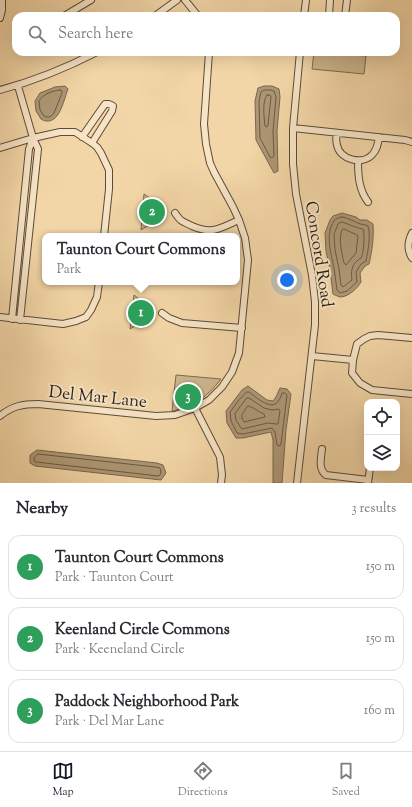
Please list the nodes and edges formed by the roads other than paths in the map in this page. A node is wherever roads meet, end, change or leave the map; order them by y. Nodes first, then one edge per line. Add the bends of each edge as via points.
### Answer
1 (2, 0) edge
2 (176, 0) edge
3 (185, 0) edge
4 (306, 0) edge
5 (330, 0) edge
6 (347, 0) edge
7 (87, 1) edge
8 (70, 12) edge
9 (160, 12) edge
10 (195, 12) edge
11 (304, 12) edge
12 (328, 12) edge
13 (346, 12) edge
14 (0, 18) edge
15 (89, 56) edge
16 (209, 56) edge
17 (300, 56) edge
18 (18, 86) junction
19 (0, 90) edge
20 (293, 128) junction
21 (337, 132) junction
22 (82, 137) junction
23 (379, 137) junction
24 (33, 138) junction
25 (92, 142) junction
26 (412, 142) edge
27 (0, 148) edge
28 (358, 161) junction
29 (368, 202) dead end
30 (175, 213) dead end
31 (239, 220) junction
32 (412, 232) edge
33 (104, 233) edge
34 (412, 258) edge
35 (99, 285) edge
36 (162, 313) dead end
37 (0, 317) edge
38 (12, 319) junction
39 (20, 320) junction
40 (242, 328) junction
41 (412, 338) edge
42 (312, 356) junction
43 (353, 360) junction
44 (412, 394) edge
45 (195, 408) junction
46 (0, 416) edge
47 (322, 449) dead end
48 (370, 471) edge
49 (368, 481) edge
50 (222, 483) edge
51 (297, 483) edge

1 - 14 street
2 - 9 street
3 - 10 street
4 - 11 street
5 - 12 street
6 - 13 street
7 - 8 street
15 - 18 street
16 - 31 street, Del Mar Lane via 204,124 206,144 210,163
17 - 20 street, Concord Road
18 - 19 street
18 - 24 street
20 - 21 street
20 - 42 street, Concord Road via 296,194 316,302
21 - 23 street
21 - 28 street via 338,149 347,158
22 - 24 street via 75,132 60,132
22 - 25 street
22 - 25 street via 105,104 113,106
23 - 26 street
23 - 28 street via 372,155
24 - 27 street
24 - 38 street via 29,149
24 - 39 street via 38,149
25 - 33 street via 109,170
28 - 29 street via 359,182
30 - 31 street via 180,221 207,231
31 - 40 street, Del Mar Lane via 248,260
32 - 34 street via 409,246
35 - 39 street via 91,310 80,320 63,324
36 - 40 street via 182,322
37 - 38 street
38 - 39 street
40 - 45 street, Del Mar Lane via 239,353 232,372 209,400
41 - 43 street via 370,336 357,344
42 - 43 street
42 - 51 street, Concord Road
43 - 44 street via 352,372 360,383 372,390
45 - 46 street, Del Mar Lane via 175,415 156,416 23,404 7,410
45 - 50 street via 220,457
47 - 49 street via 320,468 326,475
48 - 49 street

